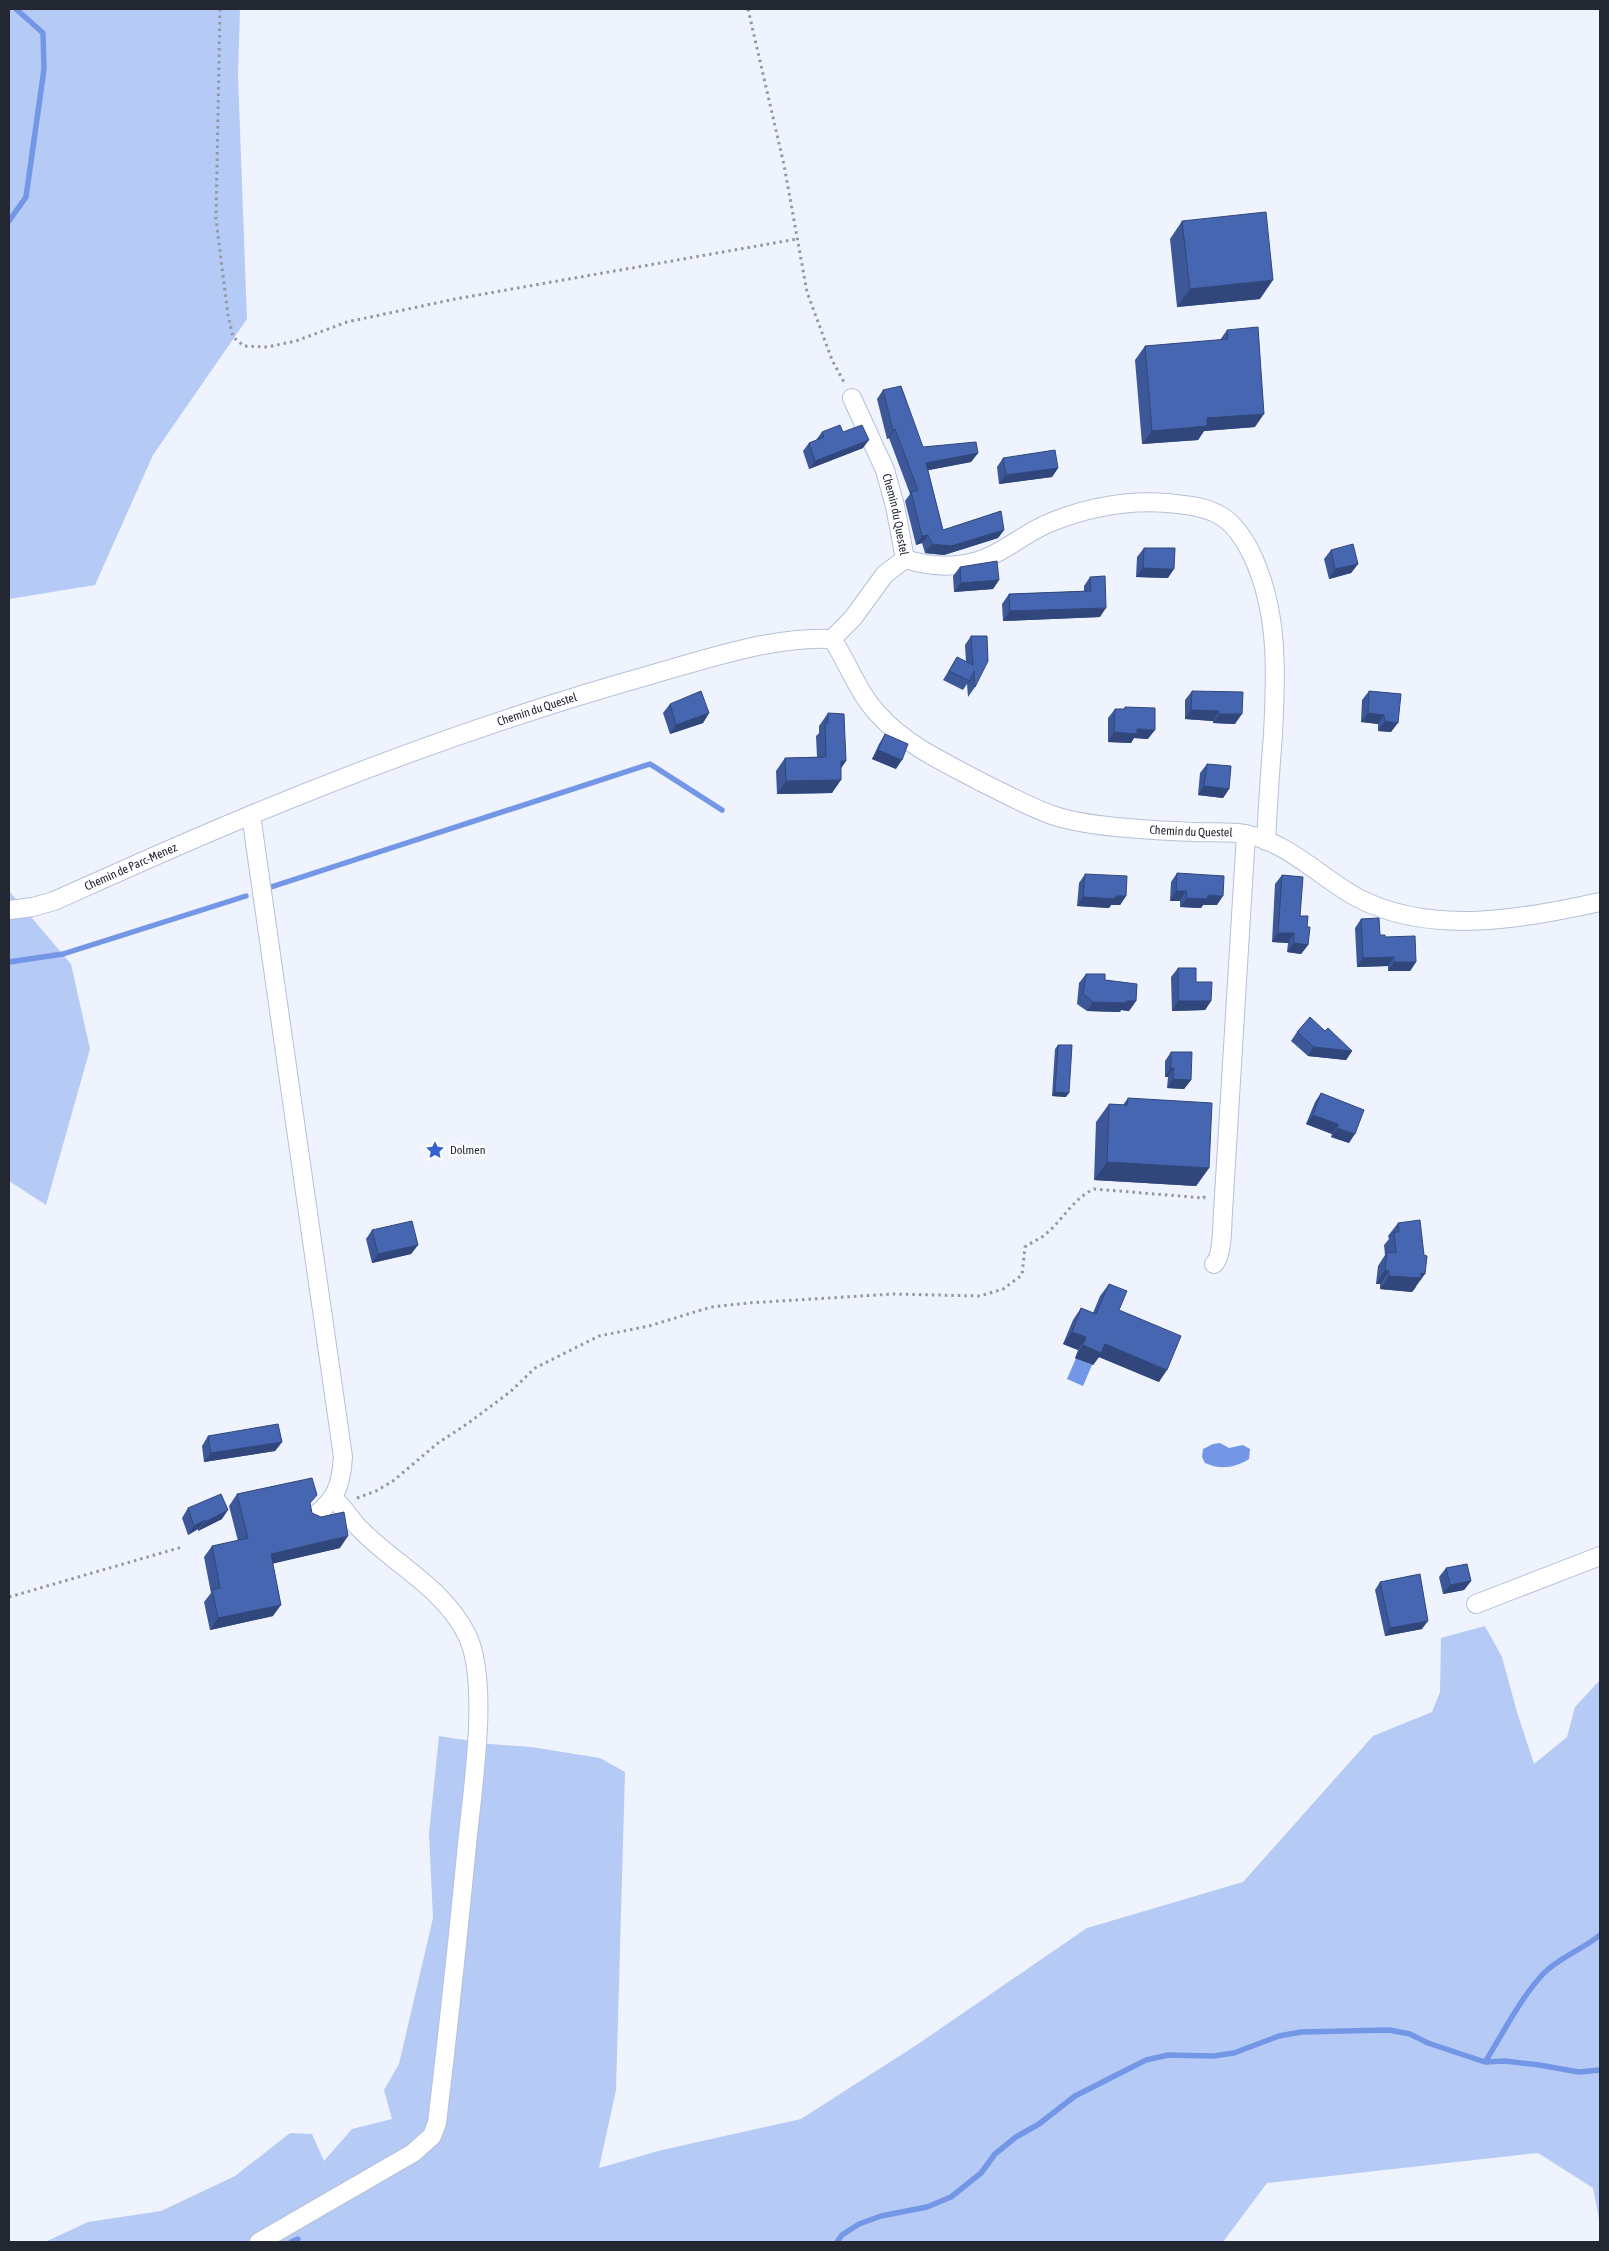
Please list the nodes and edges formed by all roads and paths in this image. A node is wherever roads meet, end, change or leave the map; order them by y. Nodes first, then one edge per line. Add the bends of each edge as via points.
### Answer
1 (220, 9) edge
2 (748, 9) edge
3 (797, 239) junction
4 (852, 398) joint
5 (905, 559) junction
6 (832, 639) junction
7 (251, 815) junction
8 (1246, 834) junction
9 (1266, 841) junction
10 (1600, 902) edge
11 (9, 910) edge
12 (1204, 1188) dead end
13 (1214, 1264) dead end
14 (337, 1501) junction
15 (312, 1518) edge
16 (182, 1547) dead end
17 (1600, 1556) edge
18 (9, 1597) edge
19 (1476, 1604) dead end
20 (259, 2242) edge

1 - 3 path via 216,219 228,315 233,337 244,346 266,347 296,341 347,322 455,299
2 - 3 path
3 - 4 path via 807,292 832,360
4 - 5 street, Chemin du Questel via 885,470
5 - 6 street, Chemin du Questel via 885,574 853,618
5 - 9 street via 941,566 986,558 1047,524 1096,508 1123,504 1175,504 1197,507 1222,517 1247,545 1269,601 1274,632 1276,667
6 - 7 street, Chemin du Questel via 790,640 606,687 428,747
6 - 8 street, Chemin du Questel via 864,697 892,728 930,755 1007,795 1052,815 1078,821 1127,828
7 - 11 street, Chemin de Parc-Menez via 54,901 32,908
7 - 14 street via 343,1456
8 - 9 street, Chemin du Questel
8 - 13 street via 1223,1212 1220,1251
9 - 10 street, Chemin du Questel via 1359,898 1383,909 1405,914 1437,919 1483,920 1559,911
12 - 14 path via 1204,1198 1094,1190 1082,1195 1050,1231 1026,1247 1022,1275 993,1293 980,1296 893,1294 711,1307 649,1326 599,1336 535,1368 510,1392 438,1443 392,1481 376,1491
14 - 15 street
14 - 20 street via 359,1529 438,1596 459,1620 474,1655 478,1675 477,1741 450,2016 437,2123 432,2136 413,2153
16 - 18 path
17 - 19 street

